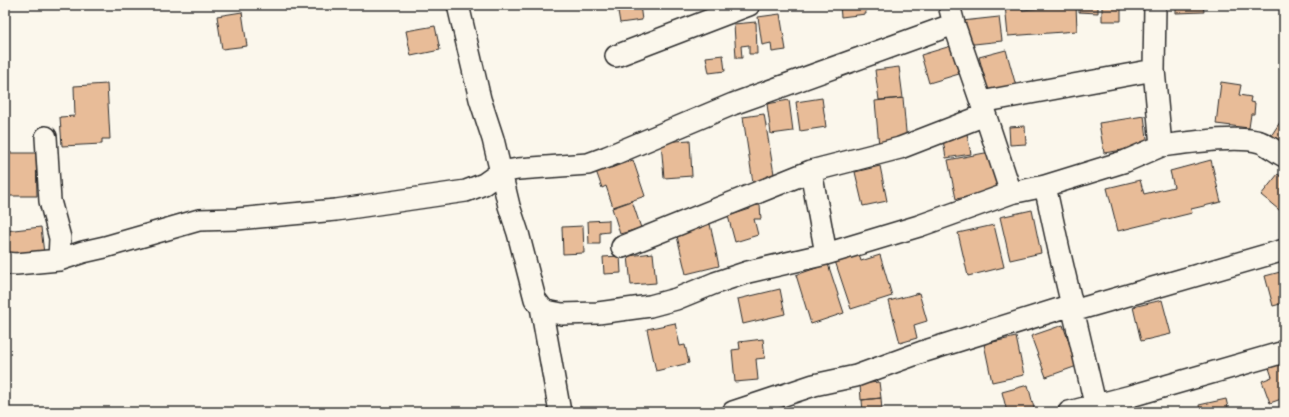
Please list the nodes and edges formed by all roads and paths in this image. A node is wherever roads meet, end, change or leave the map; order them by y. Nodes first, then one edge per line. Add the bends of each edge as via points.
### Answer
1 (458, 5) edge
2 (749, 5) edge
3 (1155, 5) edge
4 (952, 15) edge
5 (616, 56) dead end
6 (1154, 70) junction
7 (983, 108) junction
8 (46, 137) dead end
9 (1162, 146) junction
10 (1284, 156) edge
11 (810, 171) junction
12 (501, 172) junction
13 (1045, 186) junction
14 (1011, 193) junction
15 (622, 247) dead end
16 (1284, 250) edge
17 (826, 254) junction
18 (60, 260) junction
19 (5, 263) edge
20 (541, 307) junction
21 (1073, 308) junction
22 (1284, 352) edge
23 (785, 404) edge
24 (1096, 408) edge
25 (560, 412) edge
26 (733, 412) edge
27 (1070, 412) edge

1 - 12 street via 480,99
2 - 5 street
3 - 6 street
4 - 7 street
4 - 12 street via 588,164
6 - 7 street
6 - 9 street
7 - 11 street via 900,148
7 - 14 street
8 - 18 street via 50,201 60,238
9 - 10 street via 1243,140 1260,142
9 - 13 street via 1126,162
11 - 15 street
11 - 17 street
12 - 18 street via 484,184 466,191 336,210 199,220
12 - 20 street via 535,299
13 - 14 street
13 - 21 street
14 - 17 street via 919,226
16 - 21 street
17 - 20 street via 748,272 650,306 598,313 562,314 546,311
18 - 19 street
20 - 25 street
21 - 23 street via 922,352 856,376 814,385
21 - 24 street
22 - 24 street
23 - 26 street
24 - 27 street

